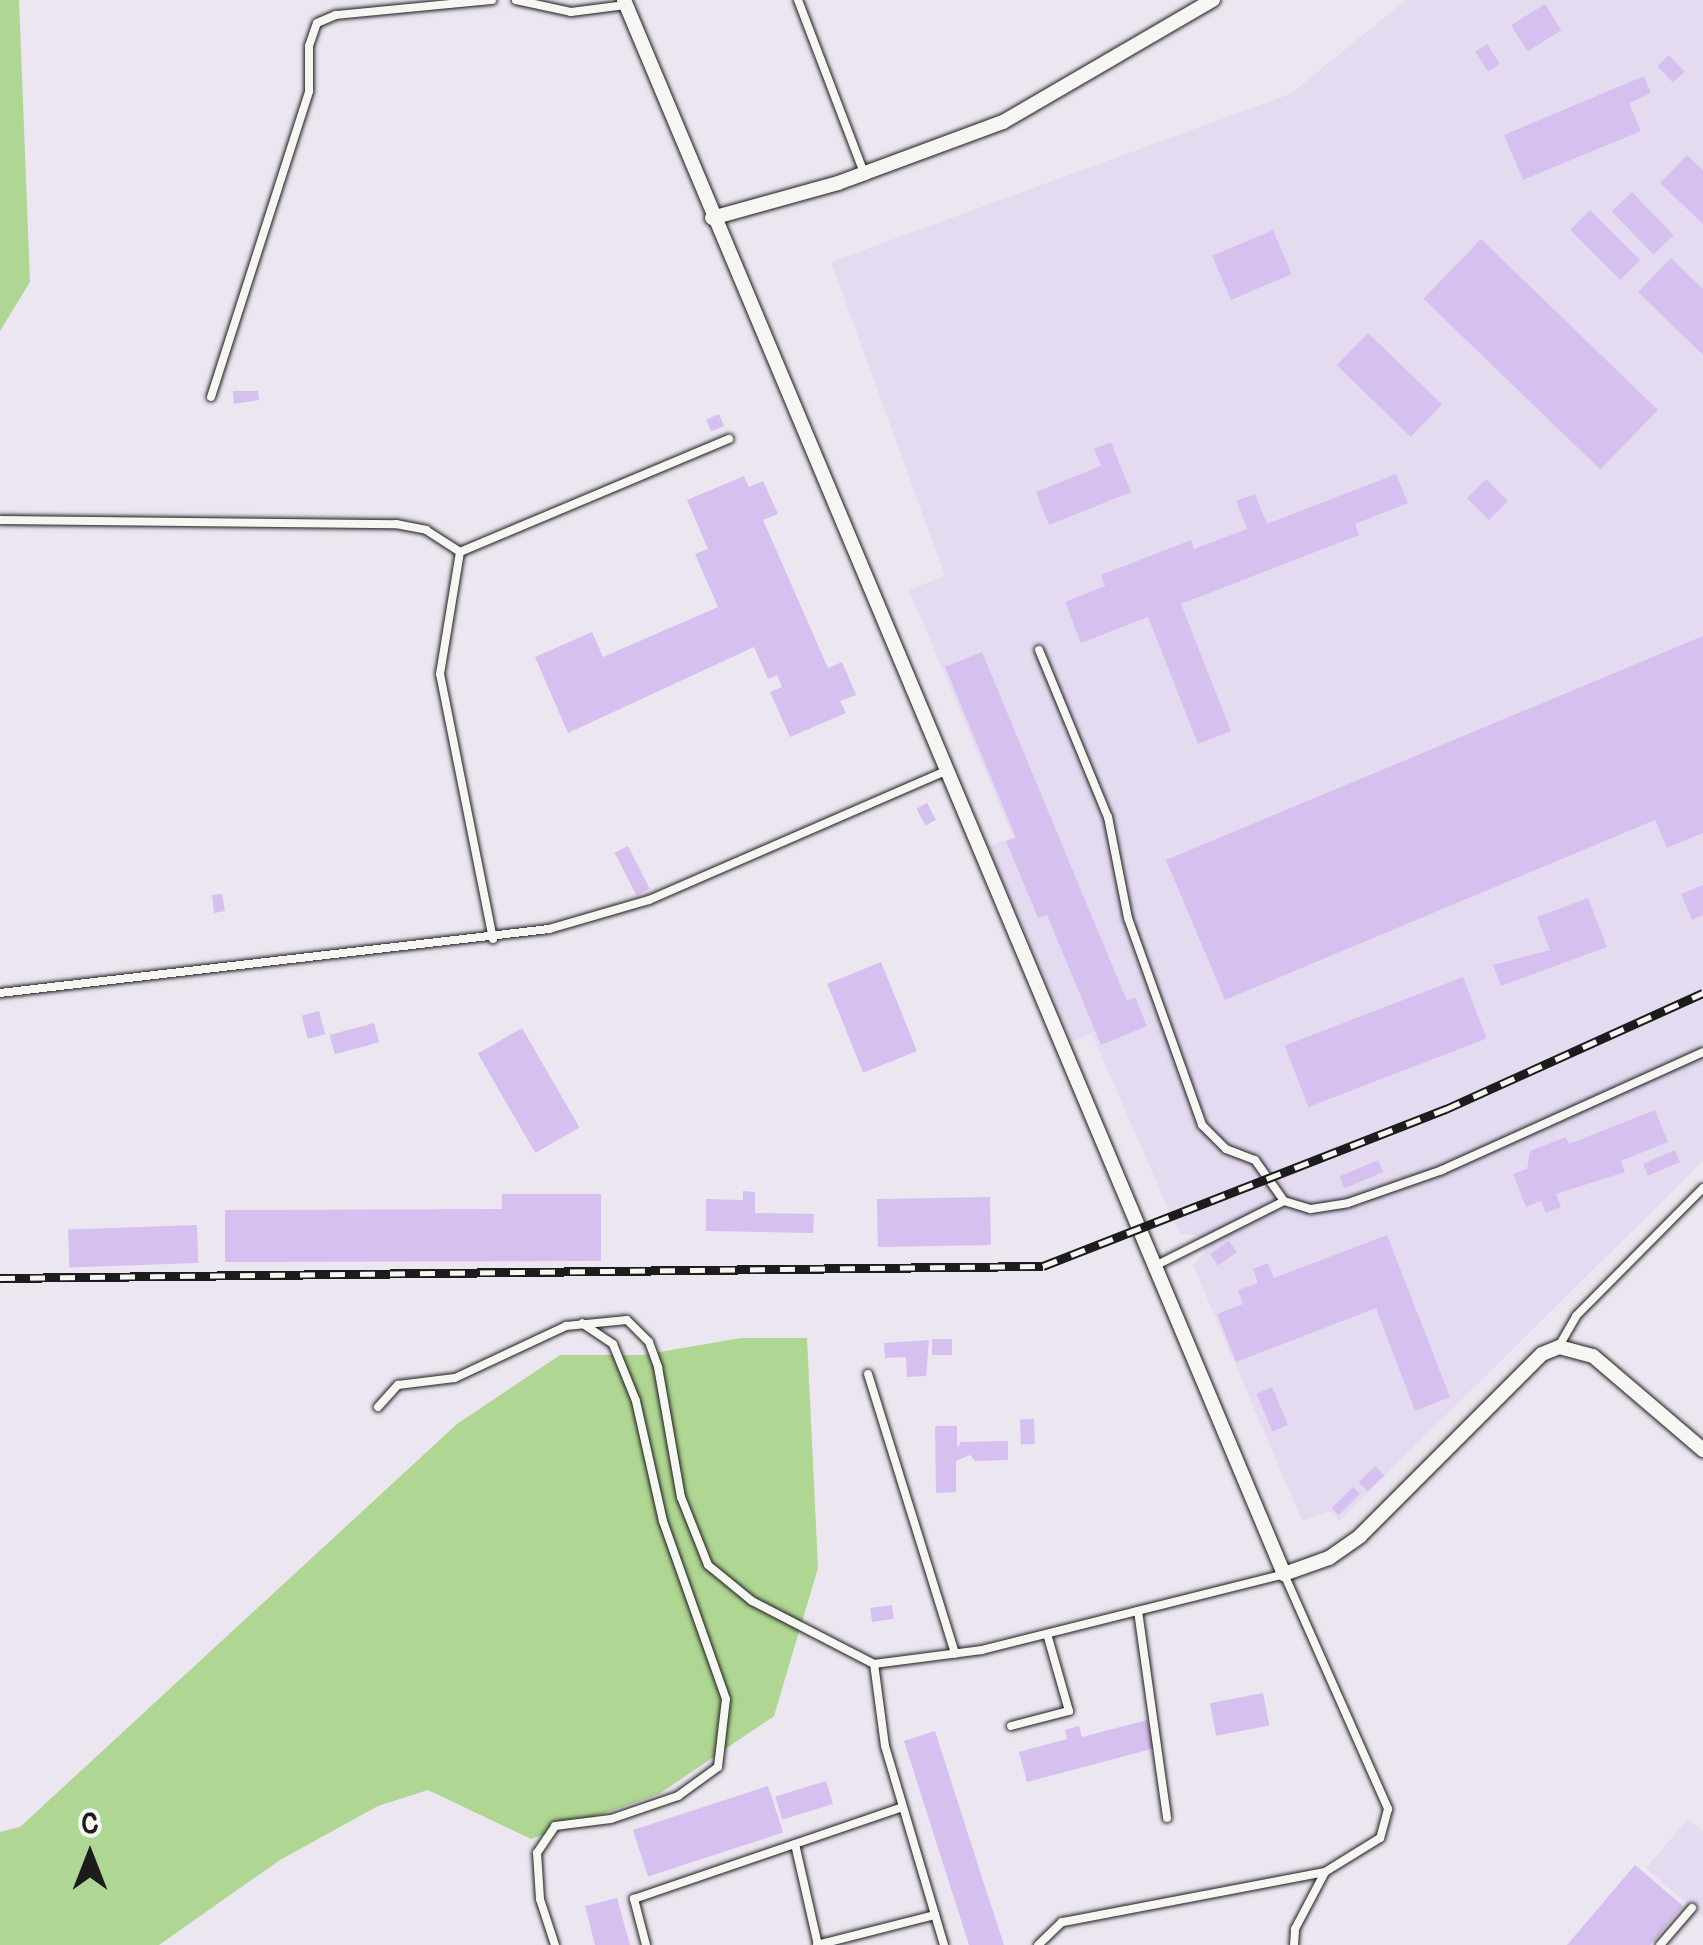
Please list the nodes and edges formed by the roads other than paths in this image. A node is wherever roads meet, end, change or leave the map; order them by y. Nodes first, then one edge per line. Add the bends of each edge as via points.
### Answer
1 (492, 0) edge
2 (516, 0) edge
3 (798, 0) edge
4 (1213, 0) edge
5 (625, 3) edge
6 (864, 173) junction
7 (712, 218) junction
8 (210, 397) dead end
9 (728, 439) dead end
10 (0, 520) edge
11 (460, 552) junction
12 (1040, 650) dead end
13 (948, 770) junction
14 (493, 939) junction
15 (0, 993) edge
16 (1703, 1052) edge
17 (1703, 1188) edge
18 (1284, 1201) junction
19 (1152, 1268) junction
20 (582, 1324) junction
21 (1558, 1347) junction
22 (868, 1374) dead end
23 (378, 1407) dead end
24 (1703, 1450) edge
25 (1284, 1574) junction
26 (1138, 1611) junction
27 (1047, 1634) junction
28 (956, 1654) junction
29 (874, 1664) junction
30 (1012, 1726) dead end
31 (903, 1807) junction
32 (1168, 1818) dead end
33 (795, 1844) junction
34 (1325, 1872) junction
35 (1692, 1908) dead end
36 (935, 1915) junction
37 (849, 1941) edge
38 (554, 1945) edge
39 (646, 1945) edge
40 (817, 1945) edge
41 (944, 1945) edge
42 (1038, 1945) edge
43 (1294, 1945) edge
44 (1660, 1945) edge

1 - 8 lane via 336,14 317,23 309,46 309,91
2 - 5 lane via 572,12
3 - 6 lane
4 - 6 street via 1003,122
5 - 7 street
6 - 7 street
7 - 13 street
9 - 11 lane
10 - 11 lane via 396,524 426,530
11 - 14 lane via 440,674
12 - 18 lane via 1108,817 1128,918 1202,1125 1226,1149 1255,1160
13 - 14 lane via 649,900
13 - 19 street
14 - 15 lane
16 - 18 lane via 1442,1170 1348,1202 1311,1209
17 - 21 lane via 1576,1316
18 - 19 lane
19 - 25 street
20 - 23 lane via 431,1386 398,1385
20 - 29 lane via 627,1320 649,1342 681,1497 708,1566 752,1602
20 - 38 lane via 613,1344 636,1400 663,1522 726,1698 718,1767 678,1796 611,1819 555,1826 537,1853 540,1898
21 - 24 street via 1593,1356
21 - 25 street via 1542,1354 1360,1536 1329,1558
22 - 28 lane
25 - 26 lane
25 - 34 lane via 1388,1809 1380,1838
26 - 27 lane
26 - 32 lane
27 - 28 lane
27 - 30 lane via 1068,1711
28 - 29 lane
29 - 31 lane via 884,1746
31 - 33 lane
31 - 36 lane
33 - 39 lane via 634,1899
33 - 40 lane
34 - 42 lane via 1062,1922
34 - 43 lane via 1294,1929
35 - 44 lane
36 - 37 lane
36 - 41 lane
37 - 40 lane

